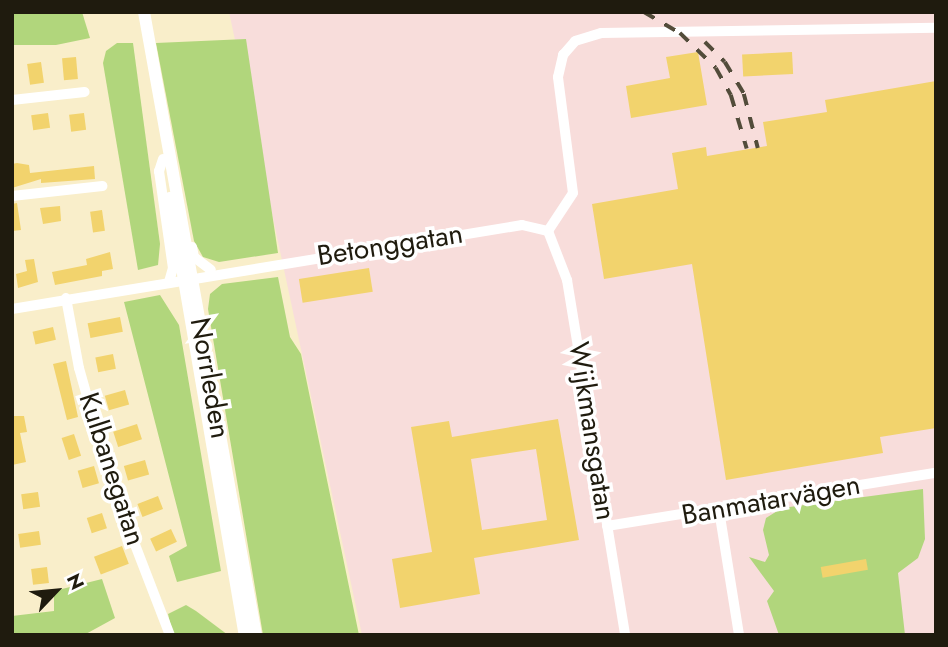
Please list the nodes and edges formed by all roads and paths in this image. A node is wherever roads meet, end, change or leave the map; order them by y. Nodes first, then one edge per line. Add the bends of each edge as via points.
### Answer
1 (144, 12) edge
2 (936, 28) edge
3 (85, 92) dead end
4 (12, 100) edge
5 (163, 122) junction
6 (163, 159) junction
7 (102, 186) dead end
8 (176, 186) junction
9 (12, 196) edge
10 (548, 232) junction
11 (212, 274) junction
12 (189, 278) junction
13 (169, 282) junction
14 (66, 298) junction
15 (197, 302) junction
16 (12, 309) edge
17 (936, 473) edge
18 (719, 510) junction
19 (607, 526) junction
20 (170, 635) edge
21 (245, 635) edge
22 (256, 635) edge
23 (625, 635) edge
24 (739, 635) edge

1 - 5 main road, Norrleden
2 - 10 street via 601,33 575,41 563,55 558,77 573,193
3 - 4 street
5 - 6 main road, Norrleden via 159,130
5 - 8 main road, Norrleden
6 - 12 main road, Norrleden
6 - 13 street via 159,171 173,268
7 - 9 street
8 - 11 street via 194,257
8 - 12 main road, Norrleden
10 - 11 street, Betonggatan via 522,225
10 - 19 street, Wijkmansgatan via 567,280
11 - 12 street, Betonggatan
11 - 15 street via 201,287
12 - 13 street, Betonggatan
12 - 15 main road, Norrleden
12 - 21 main road, Norrleden
13 - 14 street, Betonggatan
14 - 16 street, Betonggatan
14 - 20 street, Kulbanegatan via 79,368 108,474
15 - 22 main road, Norrleden
17 - 18 street, Banmatarvägen
18 - 19 street, Banmatarvägen
18 - 24 street
19 - 23 street, Wijkmansgatan

